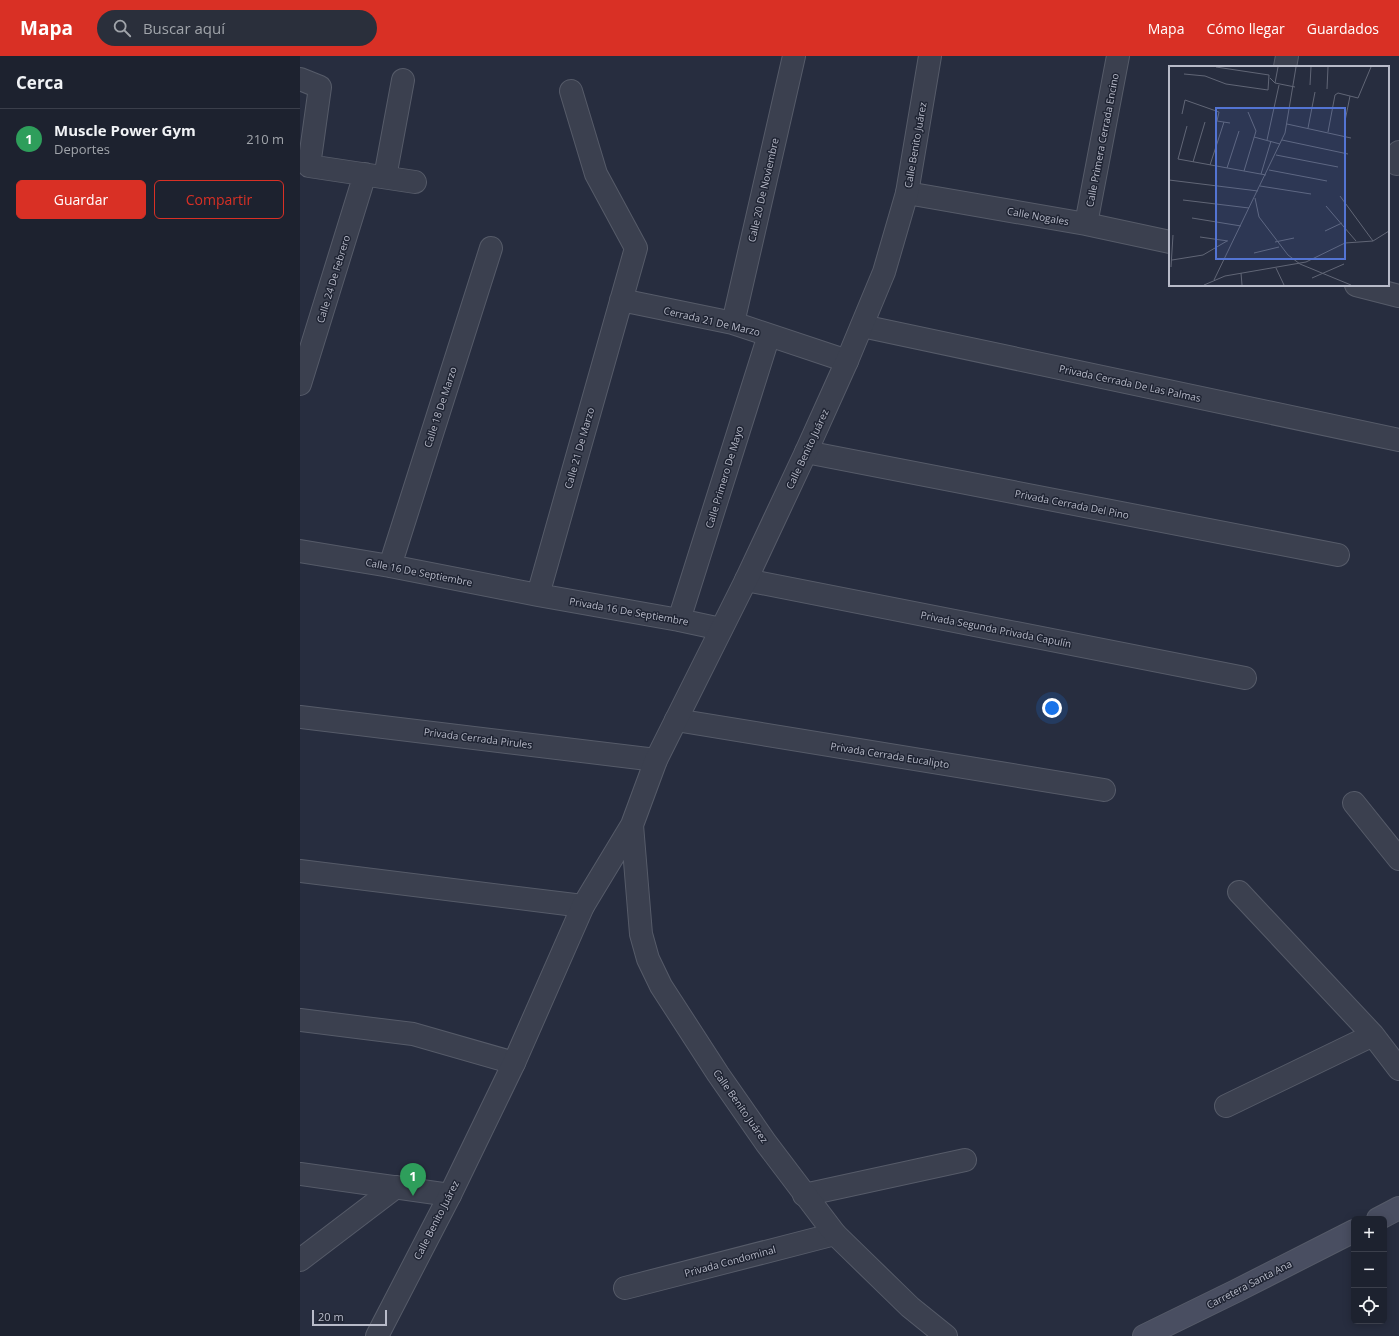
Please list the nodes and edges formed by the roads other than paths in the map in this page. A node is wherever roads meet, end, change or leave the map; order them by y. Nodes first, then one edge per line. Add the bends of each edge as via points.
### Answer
1 (794, 56) edge
2 (930, 56) edge
3 (1118, 56) edge
4 (1287, 56) edge
5 (1284, 66) edge
6 (300, 79) edge
7 (402, 80) dead end
8 (571, 90) dead end
9 (375, 176) junction
10 (415, 182) dead end
11 (906, 193) junction
12 (1086, 224) junction
13 (1169, 242) edge
14 (491, 248) dead end
15 (1360, 286) edge
16 (1399, 296) edge
17 (621, 300) junction
18 (732, 324) junction
19 (862, 326) junction
20 (769, 335) junction
21 (847, 361) junction
22 (300, 384) edge
23 (1399, 440) edge
24 (806, 452) junction
25 (300, 551) edge
26 (1338, 555) dead end
27 (390, 566) junction
28 (746, 580) junction
29 (538, 595) junction
30 (680, 620) junction
31 (721, 629) junction
32 (1245, 678) dead end
33 (300, 717) edge
34 (676, 720) junction
35 (656, 760) junction
36 (1104, 790) dead end
37 (1354, 803) dead end
38 (632, 825) junction
39 (1399, 859) edge
40 (300, 871) edge
41 (1239, 892) dead end
42 (583, 906) junction
43 (300, 1020) edge
44 (1373, 1035) junction
45 (514, 1062) junction
46 (1399, 1070) edge
47 (1226, 1106) dead end
48 (965, 1160) dead end
49 (300, 1174) edge
50 (396, 1187) junction
51 (450, 1195) junction
52 (804, 1195) junction
53 (1399, 1208) edge
54 (1384, 1216) edge
55 (1351, 1233) edge
56 (835, 1234) junction
57 (300, 1260) edge
58 (625, 1288) dead end
59 (377, 1336) edge
60 (946, 1336) edge
61 (1144, 1336) edge

1 - 18 street, Calle 20 De Noviembre
2 - 11 street, Calle Benito Juárez
3 - 12 street, Calle Primera Cerrada Encino
4 - 5 street
6 - 9 street via 320,87 309,166
7 - 9 street, Calle 24 De Febrero
8 - 17 street, Calle 21 De Marzo via 596,174 636,248
9 - 10 street
9 - 22 street, Calle 24 De Febrero
11 - 12 street, Calle Nogales
11 - 19 street, Calle Benito Juárez via 884,272
12 - 13 street, Calle Nogales
14 - 27 street, Calle 18 De Marzo
15 - 16 street
17 - 18 street, Cerrada 21 De Marzo
17 - 29 street, Calle 21 De Marzo
18 - 20 street, Cerrada 21 De Marzo
19 - 21 street, Calle Benito Juárez
19 - 23 street, Privada Cerrada De Las Palmas
20 - 21 street, Cerrada 21 De Marzo
20 - 30 street, Calle Primero De Mayo
21 - 24 street, Calle Benito Juárez
24 - 26 street, Privada Cerrada Del Pino
24 - 28 street, Calle Benito Juárez
25 - 27 street, Calle 16 De Septiembre
27 - 29 street, Calle 16 De Septiembre
28 - 31 street, Calle Benito Juárez
28 - 32 street, Privada Segunda Privada Capulín
29 - 30 street, Privada 16 De Septiembre
30 - 31 street, Privada 16 De Septiembre
31 - 34 street, Calle Benito Juárez
33 - 35 street, Privada Cerrada Pirules
34 - 35 street, Calle Benito Juárez
34 - 36 street, Privada Cerrada Eucalipto
35 - 38 street, Calle Benito Juárez
37 - 39 street
38 - 42 street, Calle Benito Juárez
38 - 52 street, Calle Benito Juárez via 641,934 648,959 661,986 714,1068
40 - 42 street
41 - 44 street
42 - 45 street, Calle Benito Juárez
43 - 45 street via 413,1034
44 - 46 street
44 - 47 street
45 - 51 street, Calle Benito Juárez
48 - 52 street
49 - 50 street
50 - 51 street
50 - 57 street
51 - 59 street, Calle Benito Juárez
52 - 56 street, Calle Benito Juárez
53 - 54 main road
55 - 61 main road, Carretera Santa Ana
56 - 58 street, Privada Condominal
56 - 60 street, Calle Benito Juárez via 910,1307

